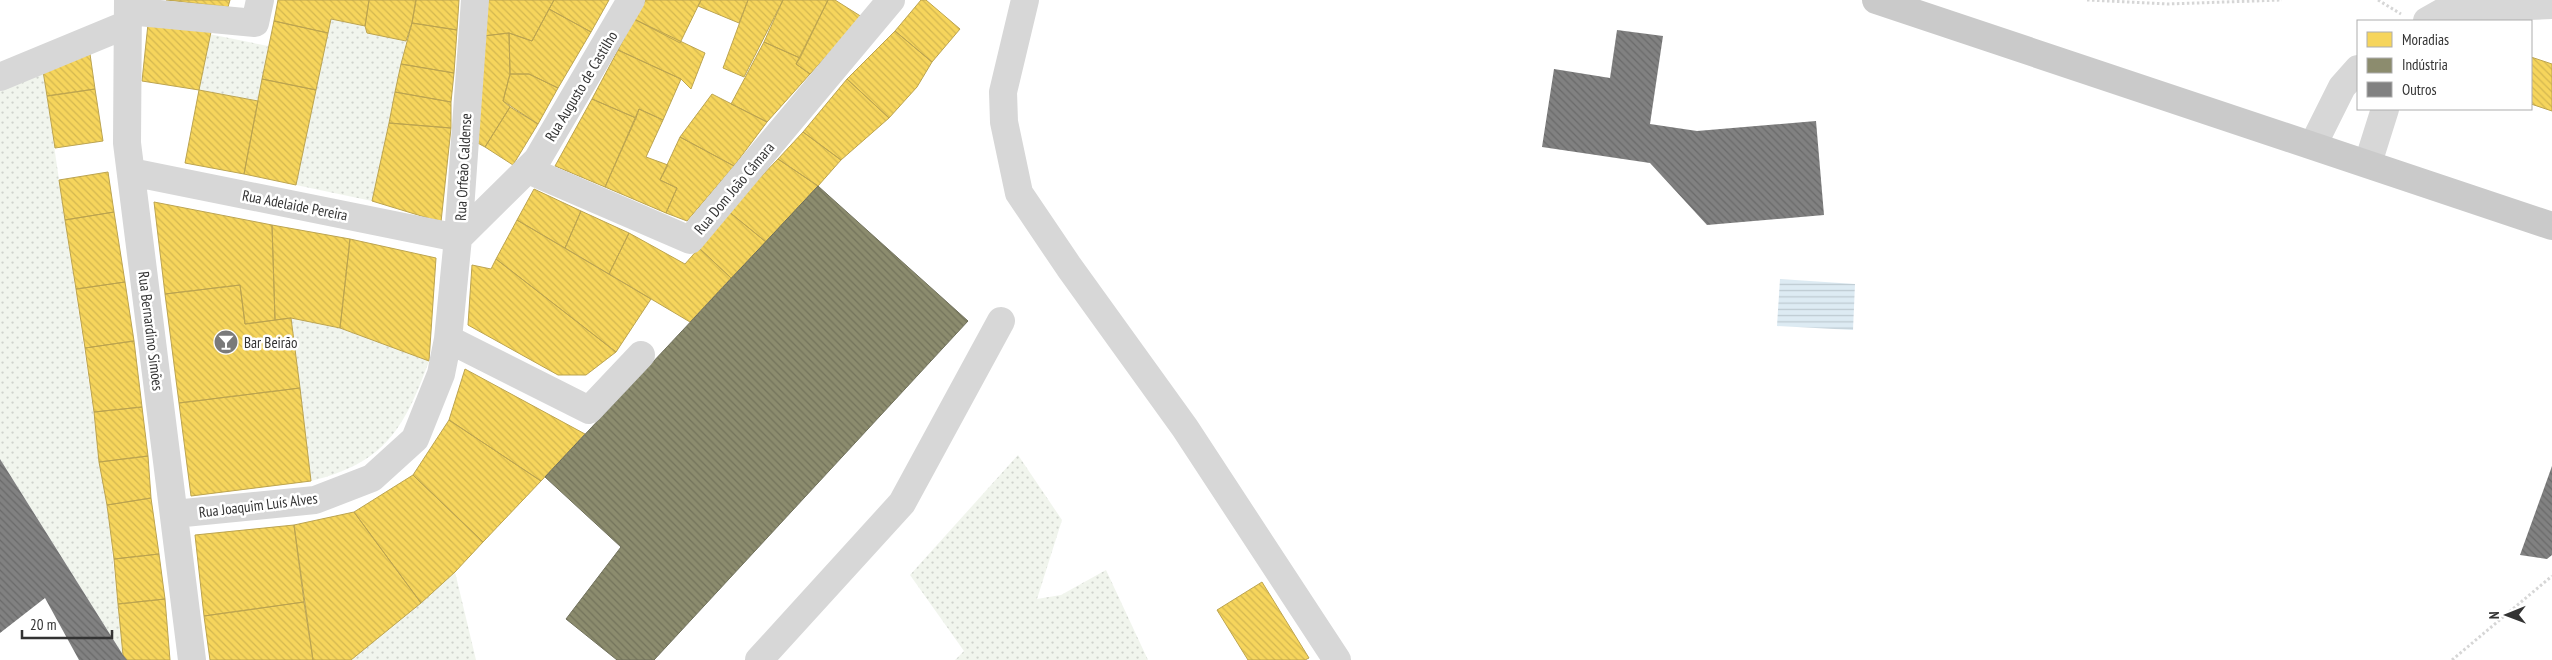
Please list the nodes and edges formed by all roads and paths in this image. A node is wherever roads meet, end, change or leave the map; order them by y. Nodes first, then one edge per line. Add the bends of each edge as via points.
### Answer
1 (260, 0) edge
2 (475, 0) edge
3 (631, 0) edge
4 (891, 0) edge
5 (1025, 0) edge
6 (1876, 0) edge
7 (2087, 0) edge
8 (2282, 0) edge
9 (2378, 0) edge
10 (2552, 5) edge
11 (128, 12) edge
12 (2431, 12) edge
13 (2357, 70) edge
14 (0, 77) edge
15 (2385, 110) edge
16 (2312, 145) junction
17 (2368, 163) junction
18 (528, 170) junction
19 (131, 172) junction
20 (2552, 226) edge
21 (458, 238) junction
22 (1002, 321) dead end
23 (448, 339) junction
24 (641, 355) dead end
25 (174, 514) junction
26 (2552, 576) edge
27 (192, 660) edge
28 (759, 660) edge
29 (1336, 660) edge
30 (2452, 660) edge

1 - 11 street via 254,23
2 - 21 street, Rua Orfeão Caldense
3 - 18 street, Rua Augusto de Castilho via 537,160
4 - 18 street, Rua Dom João Câmara via 690,240
5 - 29 street via 1003,92 1004,122 1019,192 1185,428
6 - 16 main road
7 - 8 path via 2168,4
9 - 12 path
10 - 12 street
11 - 14 street
11 - 19 street, Rua Bernardino Simões via 127,143
13 - 16 street via 2342,87
15 - 17 street
16 - 17 main road
17 - 20 main road
18 - 21 street, Rua Orfeão Caldense
19 - 21 street, Rua Adelaide Pereira
19 - 25 street, Rua Bernardino Simões
21 - 23 street, Rua Joaquim Luís Alves
22 - 28 street via 902,503
23 - 24 street via 589,410
23 - 25 street, Rua Joaquim Luís Alves via 441,374 415,439 372,478 315,500
25 - 27 street, Rua Bernardino Simões
26 - 30 path

